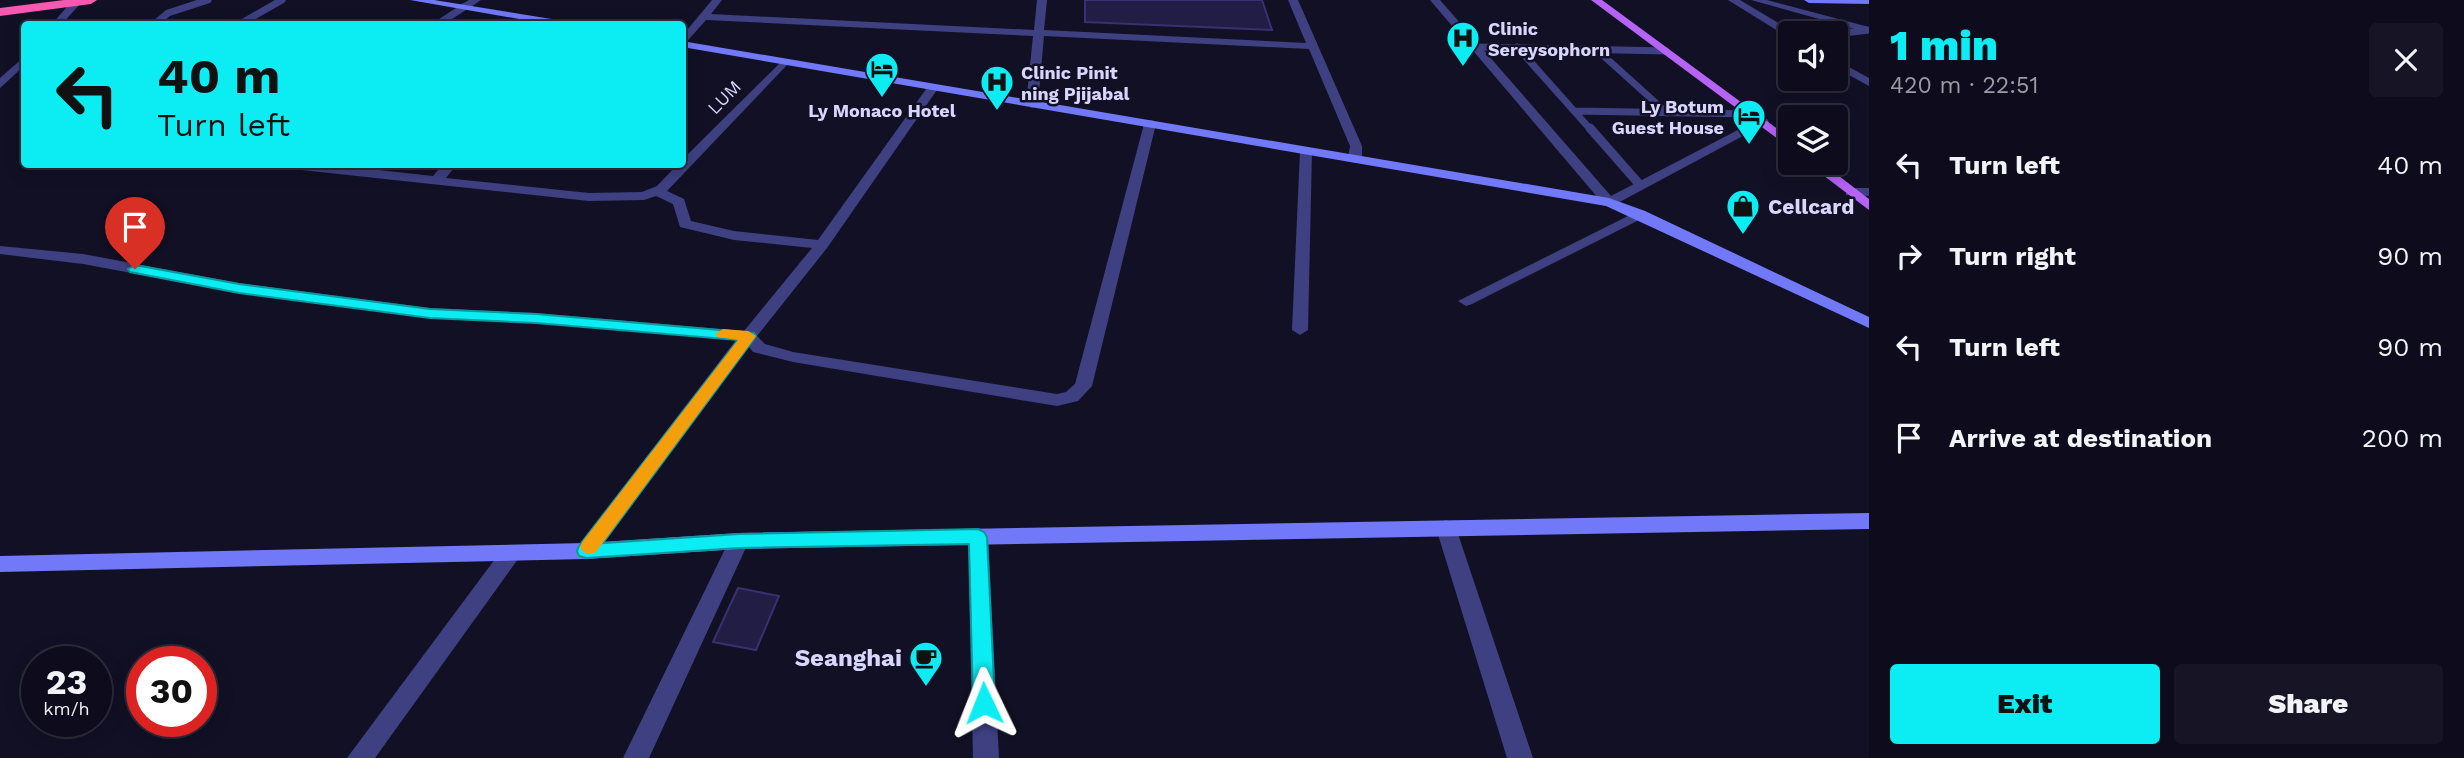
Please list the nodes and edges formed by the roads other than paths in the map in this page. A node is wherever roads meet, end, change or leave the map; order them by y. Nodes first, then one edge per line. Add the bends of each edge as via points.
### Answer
1 (91, 0) edge
2 (208, 0) edge
3 (282, 0) edge
4 (415, 0) edge
5 (476, 0) edge
6 (717, 0) edge
7 (1042, 0) edge
8 (1293, 0) edge
9 (1435, 0) edge
10 (1597, 0) edge
11 (1733, 0) edge
12 (1756, 0) edge
13 (1809, 0) edge
14 (1819, 0) edge
15 (1869, 1) edge
16 (52, 3) edge
17 (76, 3) junction
18 (464, 7) junction
19 (0, 12) edge
20 (704, 17) junction
21 (1823, 18) junction
22 (60, 21) edge
23 (159, 21) edge
24 (245, 21) edge
25 (443, 21) edge
26 (546, 21) edge
27 (1778, 27) edge
28 (1869, 30) edge
29 (1039, 33) junction
30 (1850, 34) joint
31 (686, 39) edge
32 (1869, 40) edge
33 (686, 45) edge
34 (1311, 46) junction
35 (1475, 47) junction
36 (1517, 47) junction
37 (1596, 50) junction
38 (1666, 51) junction
39 (784, 62) junction
40 (21, 63) edge
41 (1848, 70) edge
42 (1868, 82) edge
43 (0, 85) edge
44 (933, 87) junction
45 (1032, 104) junction
46 (1574, 111) junction
47 (1667, 113) junction
48 (1757, 118) junction
49 (1150, 124) junction
50 (1778, 135) edge
51 (1306, 151) junction
52 (1355, 159) junction
53 (686, 161) edge
54 (319, 168) edge
55 (447, 168) edge
56 (679, 168) edge
57 (1829, 175) edge
58 (436, 181) junction
59 (1640, 186) junction
60 (656, 191) junction
61 (1851, 192) junction
62 (1869, 192) edge
63 (1609, 202) junction
64 (1869, 206) edge
65 (1640, 214) junction
66 (822, 245) junction
67 (0, 250) edge
68 (1466, 301) dead end
69 (1869, 323) edge
70 (1300, 330) dead end
71 (748, 336) junction
72 (1869, 521) edge
73 (1446, 528) junction
74 (978, 537) junction
75 (739, 541) junction
76 (586, 551) junction
77 (511, 553) junction
78 (0, 564) edge
79 (360, 758) edge
80 (636, 758) edge
81 (986, 758) edge
82 (1520, 758) edge

1 - 17 highway
2 - 23 lane via 168,13
3 - 24 lane
4 - 18 main road
5 - 18 street
6 - 20 street
7 - 29 street
8 - 34 street
9 - 35 street
10 - 38 main road
11 - 27 street
12 - 21 street
13 - 14 main road
14 - 15 main road
14 - 21 street
16 - 17 highway
16 - 19 highway
17 - 22 street
18 - 25 lane
18 - 26 main road
20 - 29 street
20 - 31 street
21 - 28 street
28 - 30 lane
29 - 34 street
29 - 45 street
30 - 32 lane
33 - 39 main road
34 - 52 street via 1356,146
35 - 36 lane
35 - 63 street
36 - 37 lane
36 - 46 lane
37 - 38 lane
37 - 47 lane
38 - 48 main road
39 - 44 main road
39 - 53 street, LUM
40 - 43 street
41 - 42 street
44 - 45 main road
44 - 66 street
45 - 49 main road
46 - 47 lane
46 - 59 lane
47 - 48 lane
48 - 50 main road
48 - 59 street
49 - 51 main road
49 - 71 street via 1083,386 1072,397 1057,400 793,357 759,348
51 - 52 main road
51 - 70 street
52 - 63 main road
54 - 58 street
55 - 58 street
56 - 60 street, LUM
57 - 61 main road
58 - 60 street via 589,197 644,196
59 - 63 street
60 - 66 street via 679,202 685,224 695,228
61 - 62 street
61 - 64 main road
63 - 65 main road
65 - 68 street
65 - 69 main road
66 - 71 street
67 - 71 street via 430,313
71 - 76 street
72 - 73 main road
73 - 74 main road
73 - 82 street
74 - 75 main road
74 - 81 street
75 - 76 main road
75 - 80 street
76 - 77 main road
77 - 78 main road
77 - 79 street

